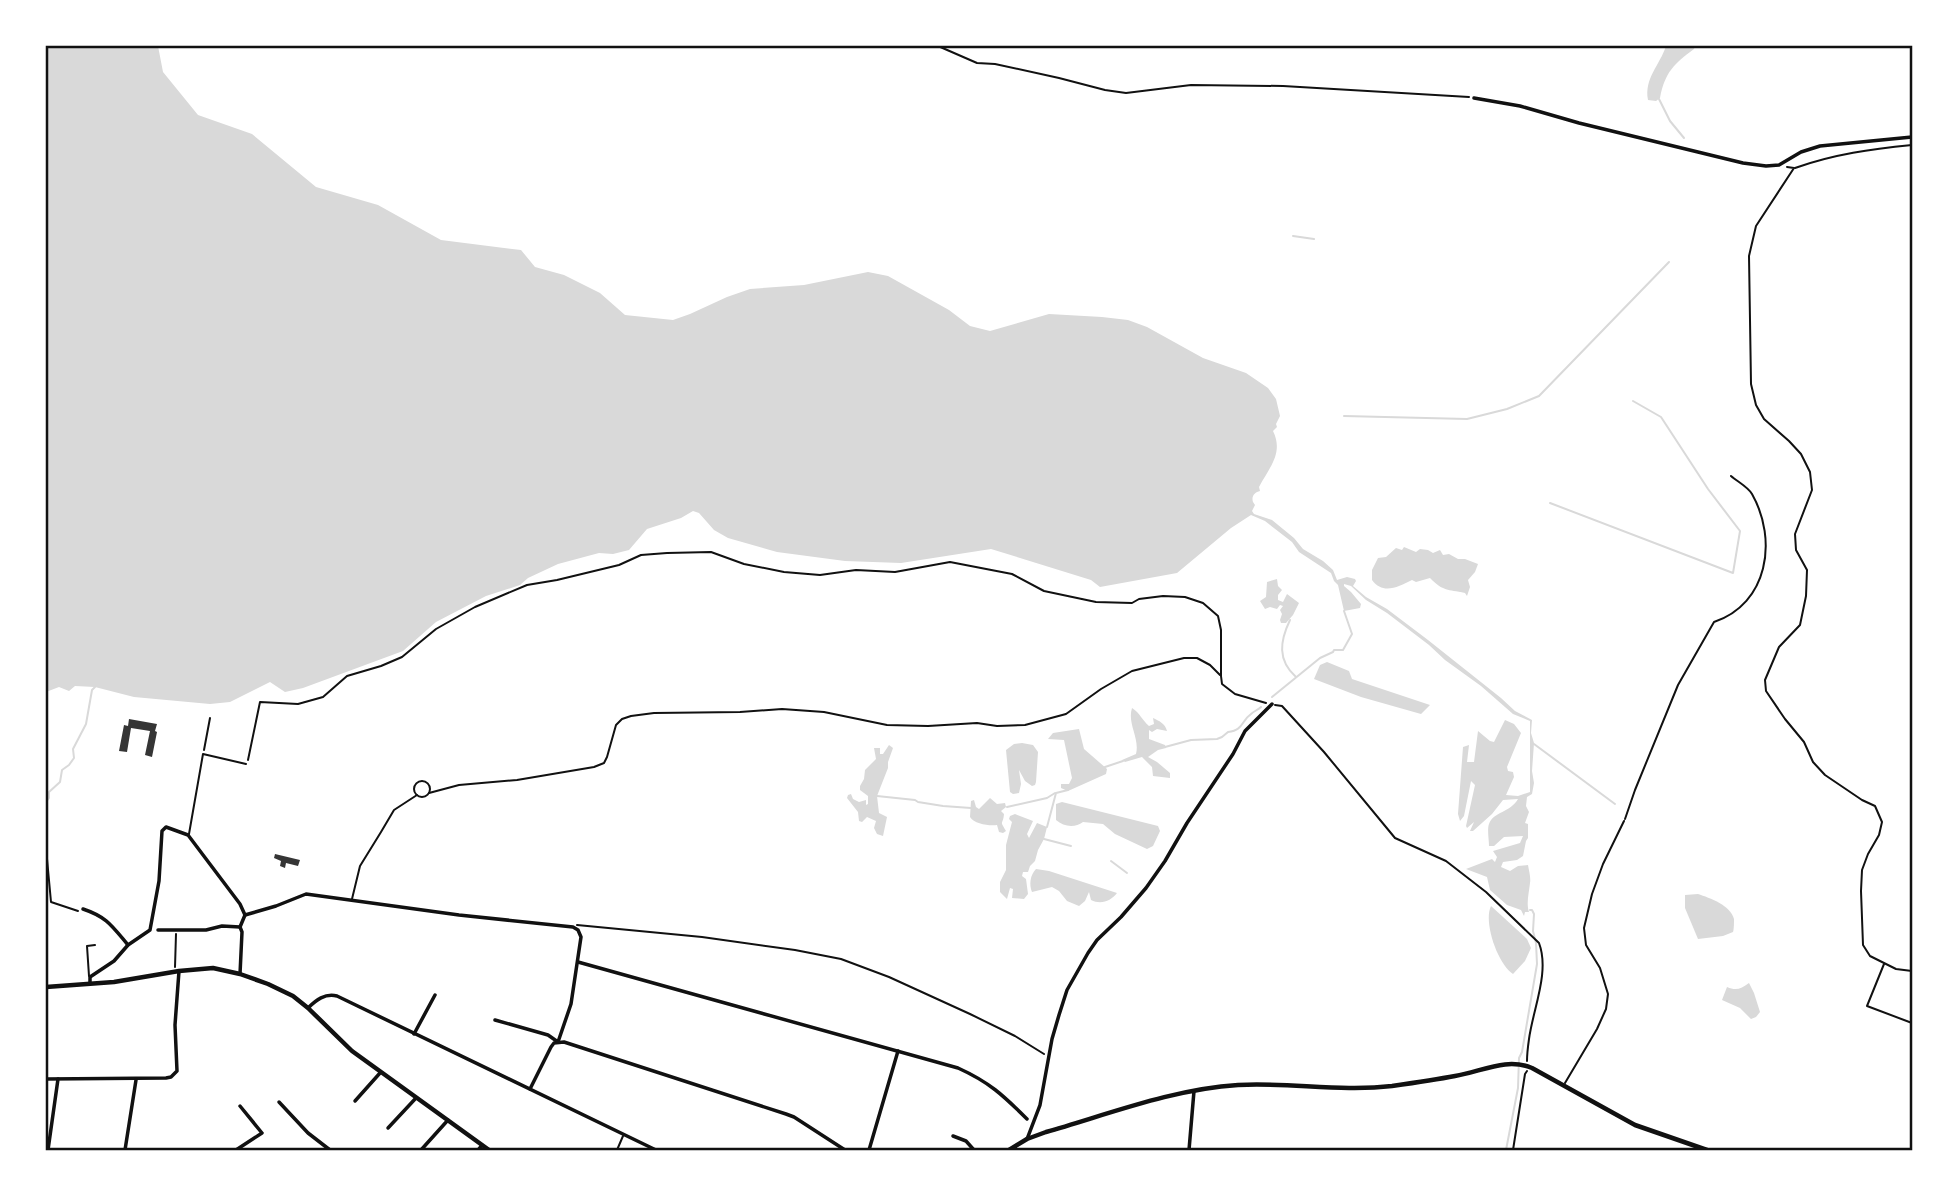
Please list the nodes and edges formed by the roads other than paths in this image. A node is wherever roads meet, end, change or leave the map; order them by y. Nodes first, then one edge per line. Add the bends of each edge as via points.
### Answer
1 (1474, 98) road end
2 (1913, 137) edge
3 (1272, 704) road end
4 (246, 764) road end
5 (417, 795) junction
6 (1624, 821) road end
7 (188, 835) junction
8 (352, 900) junction
9 (83, 909) road end
10 (244, 915) junction
11 (240, 927) junction
12 (158, 930) dead end
13 (95, 944) dead end
14 (128, 945) junction
15 (578, 962) junction
16 (177, 971) junction
17 (240, 974) junction
18 (90, 980) junction
19 (46, 987) edge
20 (435, 995) dead end
21 (308, 1008) junction
22 (495, 1020) dead end
23 (414, 1034) junction
24 (558, 1042) junction
25 (898, 1051) junction
26 (380, 1073) junction
27 (46, 1079) edge
28 (58, 1079) junction
29 (136, 1079) junction
30 (1564, 1086) junction
31 (530, 1090) junction
32 (1195, 1091) junction
33 (416, 1098) junction
34 (279, 1101) dead end
35 (355, 1101) dead end
36 (240, 1106) dead end
37 (448, 1119) junction
38 (1027, 1119) dead end
39 (388, 1128) dead end
40 (623, 1135) junction
41 (953, 1136) dead end
42 (1027, 1139) junction
43 (482, 1145) junction
44 (48, 1150) edge
45 (125, 1150) edge
46 (236, 1150) edge
47 (330, 1150) edge
48 (421, 1150) edge
49 (478, 1150) edge
50 (489, 1150) edge
51 (617, 1150) edge
52 (656, 1150) edge
53 (845, 1150) edge
54 (869, 1150) edge
55 (974, 1150) edge
56 (1009, 1150) edge
57 (1189, 1150) edge
58 (1707, 1150) edge

1 - 2 street via 1766,166 1779,165 1820,146
3 - 42 street via 1245,731 1166,861 1097,940 1067,990 1040,1105
4 - 7 lane via 203,754
5 - 5 lane via 415,786 421,781 429,785 425,797
5 - 8 lane via 394,810 360,866
6 - 30 lane via 1603,864 1584,928 1586,945 1608,994 1606,1009
7 - 10 street
7 - 14 street via 162,829 150,930
8 - 10 street via 306,894
8 - 15 street via 573,927 581,937
9 - 14 street via 109,922
10 - 11 street
11 - 12 street
11 - 17 street
13 - 18 lane via 87,946
14 - 18 street
15 - 24 street
15 - 25 street
16 - 17 street via 213,968
16 - 18 street via 114,982
16 - 29 street via 177,1071 166,1078
17 - 21 street via 285,991
18 - 19 street
20 - 23 street
21 - 23 street via 330,994
21 - 26 street
22 - 24 street
23 - 31 street
24 - 31 street via 551,1046
24 - 53 street via 789,1115
25 - 38 street via 981,1078
25 - 54 street
26 - 33 street
26 - 35 street
27 - 28 street
28 - 29 street
28 - 44 street
29 - 45 street
30 - 32 street via 1515,1063 1371,1088 1267,1084
30 - 58 street via 1634,1125
31 - 40 street
32 - 42 street
32 - 57 street
33 - 37 street
33 - 39 street
34 - 47 street
36 - 46 street via 262,1133
37 - 43 street
37 - 48 street
40 - 51 lane
40 - 52 street
41 - 55 street
42 - 56 street
43 - 49 street
43 - 50 street

